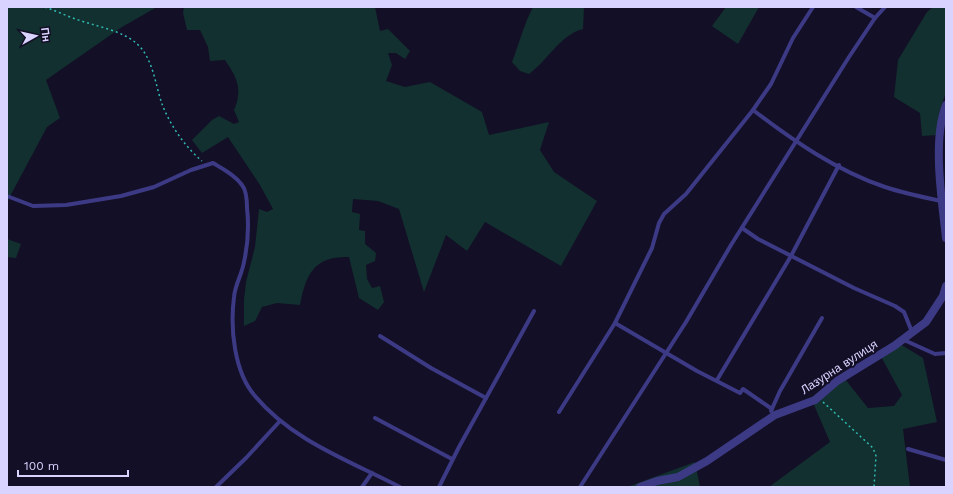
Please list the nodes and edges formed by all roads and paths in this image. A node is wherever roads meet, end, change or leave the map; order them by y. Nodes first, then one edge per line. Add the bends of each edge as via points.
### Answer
1 (45, 7) edge
2 (813, 7) edge
3 (856, 7) edge
4 (885, 7) edge
5 (875, 18) junction
6 (946, 105) edge
7 (753, 110) junction
8 (796, 143) junction
9 (206, 165) junction
10 (839, 165) junction
11 (7, 196) edge
12 (941, 201) junction
13 (742, 228) junction
14 (946, 236) edge
15 (791, 256) junction
16 (946, 286) edge
17 (534, 311) dead end
18 (822, 318) dead end
19 (615, 323) junction
20 (912, 332) junction
21 (380, 336) dead end
22 (903, 339) junction
23 (666, 353) junction
24 (946, 353) edge
25 (717, 380) junction
26 (819, 396) junction
27 (486, 398) junction
28 (772, 409) junction
29 (559, 412) dead end
30 (375, 418) dead end
31 (770, 419) junction
32 (280, 421) junction
33 (908, 449) dead end
34 (452, 459) junction
35 (946, 460) edge
36 (372, 472) junction
37 (216, 487) edge
38 (362, 487) edge
39 (400, 487) edge
40 (439, 487) edge
41 (580, 487) edge
42 (640, 487) edge
43 (874, 487) edge

1 - 9 path via 120,33 136,42 152,69 162,104 172,125
2 - 7 lane via 793,38 771,84
3 - 5 lane
4 - 5 lane
5 - 8 lane
6 - 12 street via 942,116 939,158
7 - 8 lane
7 - 19 lane via 686,194 664,214 652,248
8 - 10 lane
8 - 13 lane
9 - 11 lane via 154,187 66,206 33,206
9 - 32 lane via 213,163 227,171 243,186 249,228 244,263 234,297 234,348 240,370 254,395
10 - 12 lane via 884,187
10 - 15 lane
12 - 14 street
13 - 15 lane
13 - 23 lane
15 - 20 lane via 895,306 904,312
15 - 25 lane
16 - 20 street, Лазурна вулиця via 943,296 926,322
17 - 27 lane
18 - 28 lane
19 - 23 lane
19 - 29 lane
20 - 22 street, Лазурна вулиця
21 - 27 lane
22 - 24 lane via 934,354
22 - 26 street, Лазурна вулиця via 837,381
23 - 25 lane
23 - 41 lane
25 - 28 lane via 740,393 743,389
26 - 31 street, Лазурна вулиця
26 - 43 path via 873,448 876,456
27 - 34 lane
28 - 31 lane
30 - 34 lane
31 - 42 street, Лазурна вулиця via 678,477
32 - 36 lane via 305,440
32 - 37 lane
33 - 35 lane
34 - 40 lane
36 - 38 lane
36 - 39 lane

